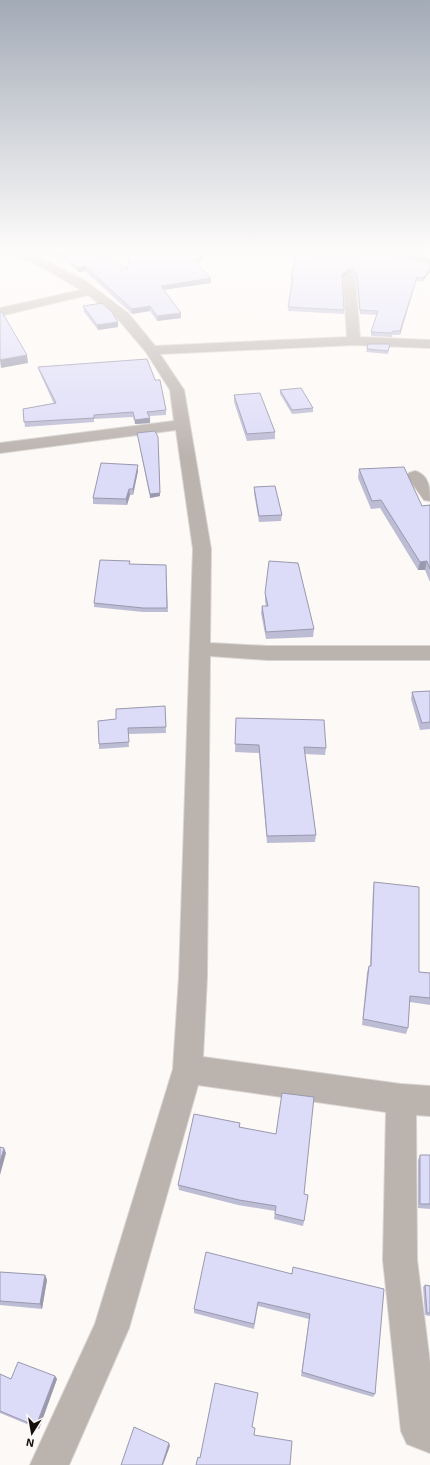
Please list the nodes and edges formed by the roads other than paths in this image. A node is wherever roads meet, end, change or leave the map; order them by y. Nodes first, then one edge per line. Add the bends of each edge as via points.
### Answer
1 (127, 320) edge
2 (352, 320) edge
3 (354, 341) junction
4 (430, 344) edge
5 (151, 350) junction
6 (182, 425) junction
7 (0, 448) edge
8 (415, 476) dead end
9 (430, 496) edge
10 (200, 649) junction
11 (430, 653) edge
12 (188, 1069) junction
13 (416, 1100) edge
14 (430, 1434) edge
15 (49, 1465) edge

1 - 5 street
2 - 3 street
3 - 4 street
3 - 5 street
5 - 6 street via 177,390
6 - 7 street
6 - 10 street via 202,549
8 - 9 street
10 - 11 street via 266,653
10 - 12 street via 193,977
12 - 13 street
12 - 15 street via 111,1328
13 - 14 street via 400,1260 420,1431

